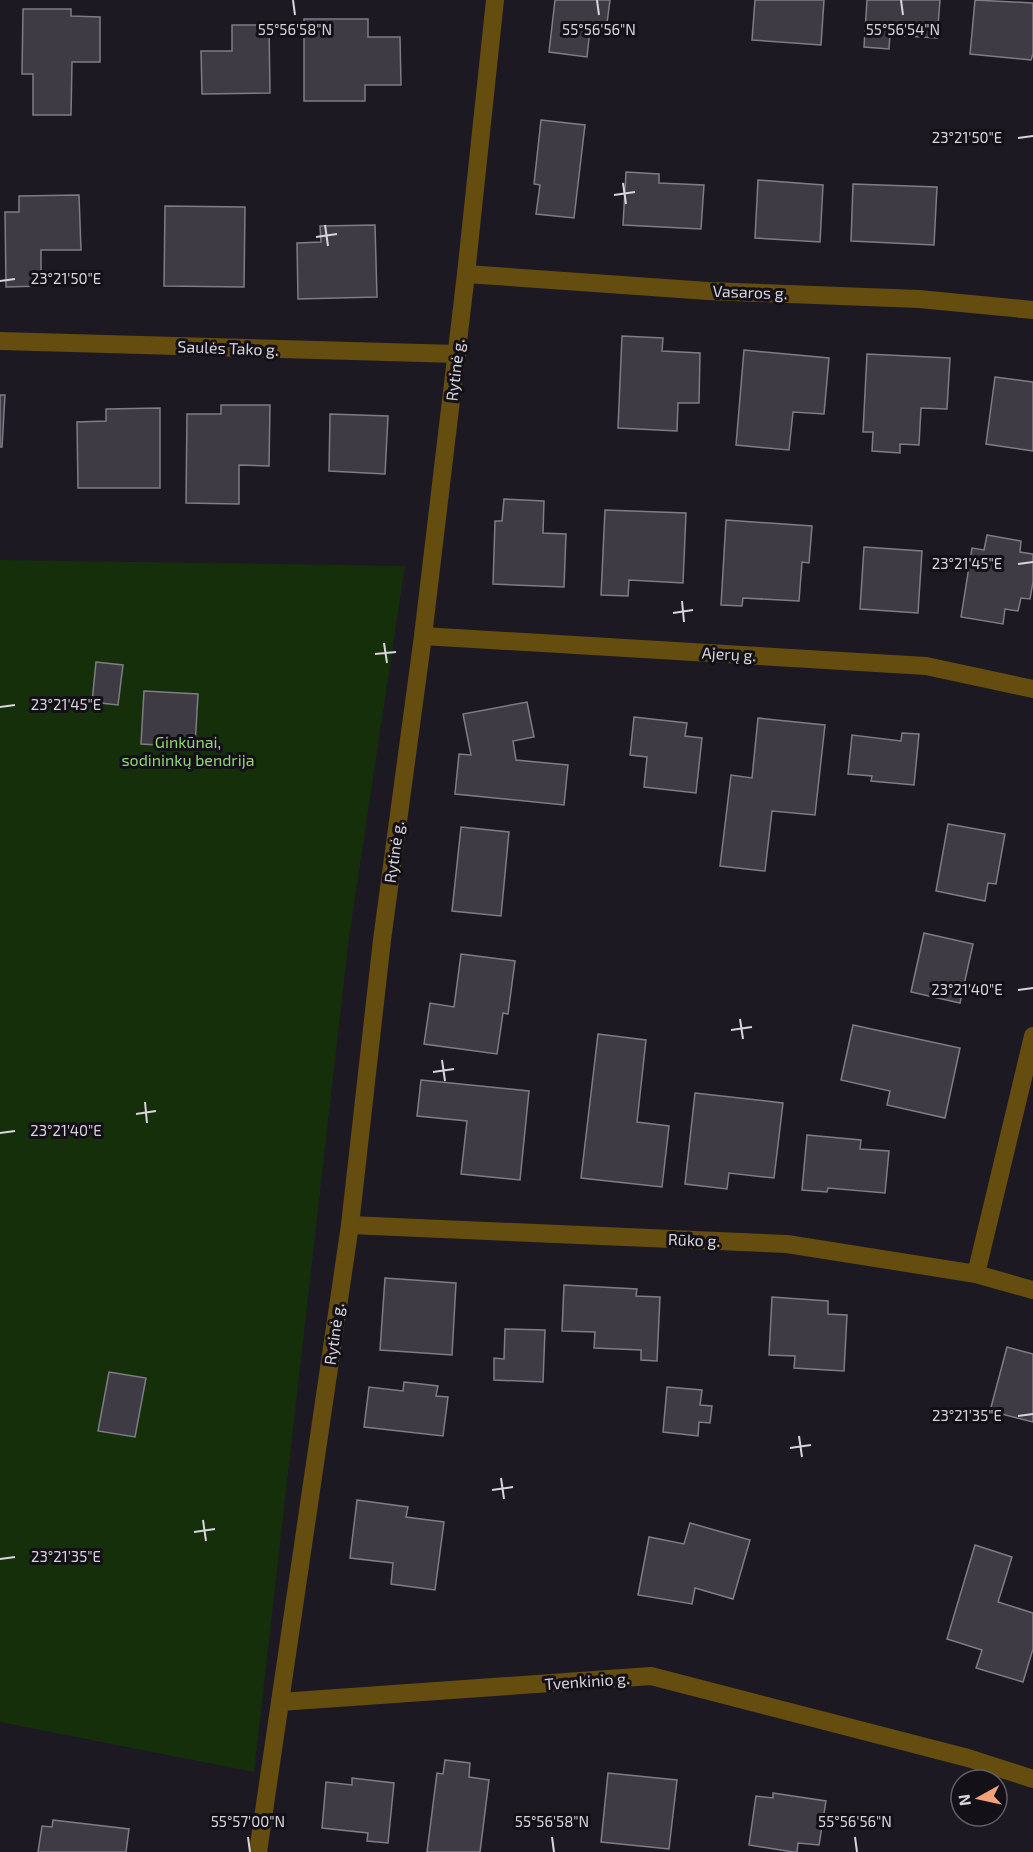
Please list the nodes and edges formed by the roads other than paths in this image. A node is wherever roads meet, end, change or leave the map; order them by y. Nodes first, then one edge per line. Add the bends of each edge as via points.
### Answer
1 (495, 0) edge
2 (466, 274) junction
3 (1033, 310) edge
4 (0, 341) edge
5 (457, 354) junction
6 (423, 636) junction
7 (1033, 690) edge
8 (1033, 1036) edge
9 (350, 1225) junction
10 (976, 1274) junction
11 (1033, 1290) edge
12 (280, 1702) junction
13 (1033, 1779) edge
14 (258, 1852) edge

1 - 2 street, Rytinė g.
2 - 3 street, Vasaros g. via 708,291 920,299
2 - 5 street, Rytinė g.
4 - 5 street, Saulės Tako g.
5 - 6 street, Rytinė g.
6 - 7 street, Ajerų g. via 926,666
6 - 9 street, Rytinė g. via 382,940
8 - 10 street
9 - 10 street, Rūko g. via 787,1244
9 - 12 street, Rytinė g.
10 - 11 street, Rūko g.
12 - 13 street, Tvenkinio g. via 651,1676 968,1758
12 - 14 street

